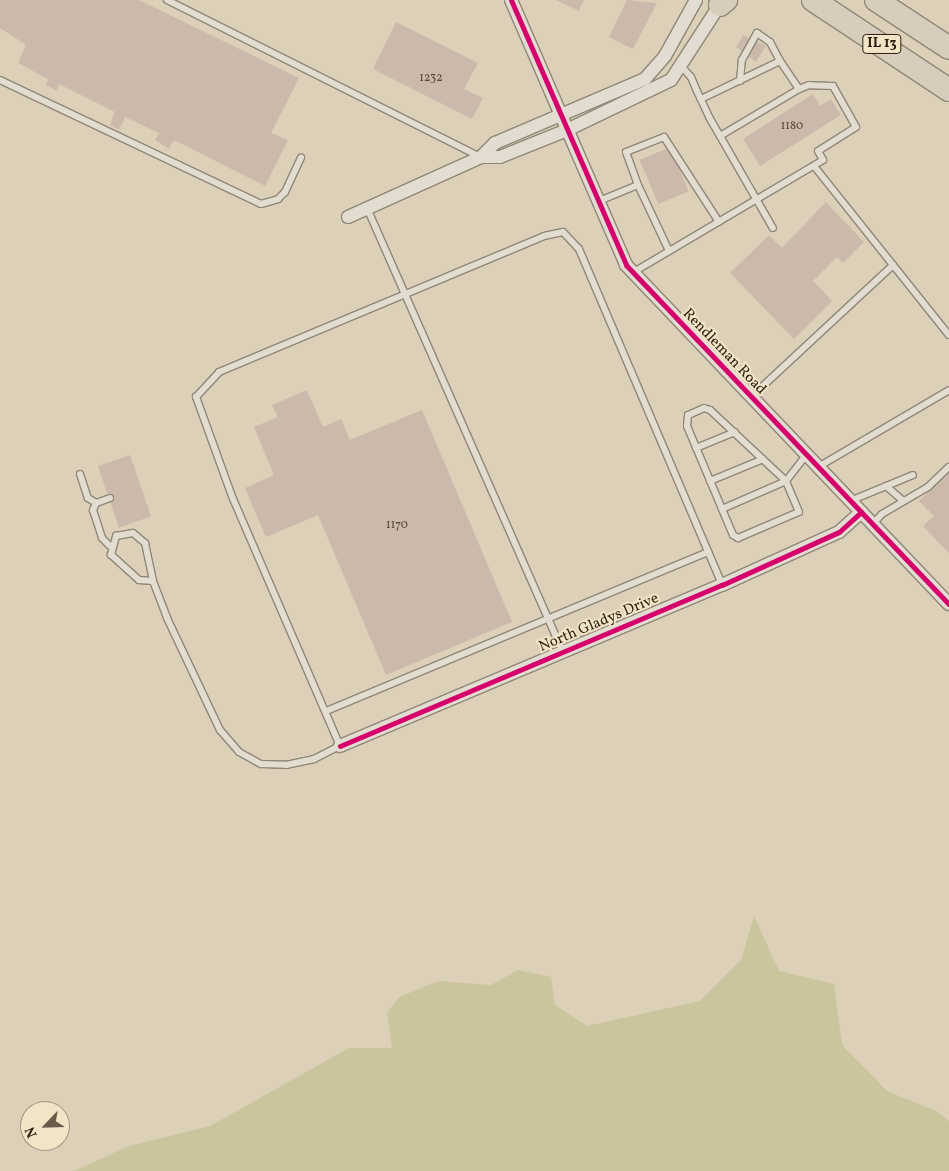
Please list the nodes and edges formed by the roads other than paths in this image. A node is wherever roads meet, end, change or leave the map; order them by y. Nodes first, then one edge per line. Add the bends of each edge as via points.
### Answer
1 (168, 0) edge
2 (511, 0) edge
3 (696, 0) edge
4 (813, 0) edge
5 (876, 0) edge
6 (723, 2) edge
7 (949, 48) edge
8 (780, 61) junction
9 (682, 67) junction
10 (0, 80) edge
11 (740, 81) junction
12 (799, 89) junction
13 (949, 90) edge
14 (701, 99) junction
15 (560, 117) junction
16 (566, 130) junction
17 (720, 136) junction
18 (481, 157) junction
19 (301, 158) dead end
20 (814, 166) junction
21 (638, 184) junction
22 (599, 200) junction
23 (757, 200) junction
24 (367, 208) junction
25 (348, 217) dead end
26 (719, 222) junction
27 (773, 228) dead end
28 (669, 251) junction
29 (893, 265) junction
30 (632, 273) junction
31 (406, 296) junction
32 (949, 334) edge
33 (949, 390) edge
34 (750, 398) junction
35 (735, 432) junction
36 (696, 448) junction
37 (806, 455) junction
38 (763, 459) junction
39 (949, 467) edge
40 (818, 468) junction
41 (80, 474) dead end
42 (913, 475) dead end
43 (710, 481) junction
44 (786, 481) junction
45 (886, 486) junction
46 (110, 498) dead end
47 (850, 501) junction
48 (903, 501) junction
49 (96, 503) junction
50 (722, 509) junction
51 (862, 512) junction
52 (873, 524) junction
53 (110, 546) junction
54 (708, 552) junction
55 (153, 581) junction
56 (722, 585) junction
57 (949, 604) edge
58 (550, 618) junction
59 (563, 652) junction
60 (326, 711) junction
61 (340, 746) junction

1 - 18 lane
2 - 15 street, Rendleman Road
3 - 15 street via 665,56 645,79
4 - 13 highway, IL 13
5 - 7 highway, IL 13
6 - 9 street
8 - 11 lane
8 - 11 lane via 770,42 757,33 742,60
8 - 12 lane
9 - 14 lane
9 - 16 street via 671,80 650,92
10 - 19 lane via 261,204 278,199 285,192
11 - 14 lane
12 - 17 lane
12 - 20 lane via 809,84 833,86 856,127 818,151 823,160
14 - 17 lane
15 - 16 street, Rendleman Road
15 - 18 street via 495,143
16 - 18 street via 500,157
16 - 22 street, Rendleman Road
17 - 23 lane
18 - 24 street
20 - 23 lane
20 - 29 lane
21 - 22 lane
21 - 26 lane via 626,152 664,137
21 - 28 lane
22 - 30 street, Rendleman Road
23 - 26 lane
23 - 27 lane
24 - 25 street
24 - 31 lane
26 - 28 lane
28 - 30 lane
29 - 32 lane
29 - 34 lane
30 - 34 street, Rendleman Road
31 - 54 lane via 544,236 556,232 569,235 579,249
31 - 58 lane via 506,528 527,565
31 - 60 lane via 219,372 196,397 232,499
33 - 40 lane
34 - 37 street, Rendleman Road
35 - 36 lane
35 - 36 lane via 704,408 688,415 686,421
35 - 38 lane
36 - 43 lane
37 - 40 street, Rendleman Road
37 - 44 lane
38 - 43 lane
38 - 44 lane
39 - 48 lane via 928,487
40 - 47 street, Rendleman Road
41 - 49 lane via 88,498
42 - 45 lane
43 - 50 lane
44 - 50 lane
44 - 50 lane via 800,507 795,517 738,538
45 - 47 lane
45 - 48 lane
46 - 49 lane
47 - 51 street, Rendleman Road
48 - 52 lane
49 - 53 lane via 96,525
51 - 52 street, Rendleman Road
51 - 56 street, North Gladys Drive via 840,532
52 - 57 street, Rendleman Road
53 - 55 lane via 111,555 124,569 139,580
53 - 55 lane via 116,536 133,533 145,543
54 - 56 lane
54 - 58 lane
55 - 61 lane via 200,691 220,730 239,752 261,764 286,765 314,759
56 - 59 street, North Gladys Drive
58 - 59 lane
58 - 60 lane
59 - 61 street, North Gladys Drive
60 - 61 lane

